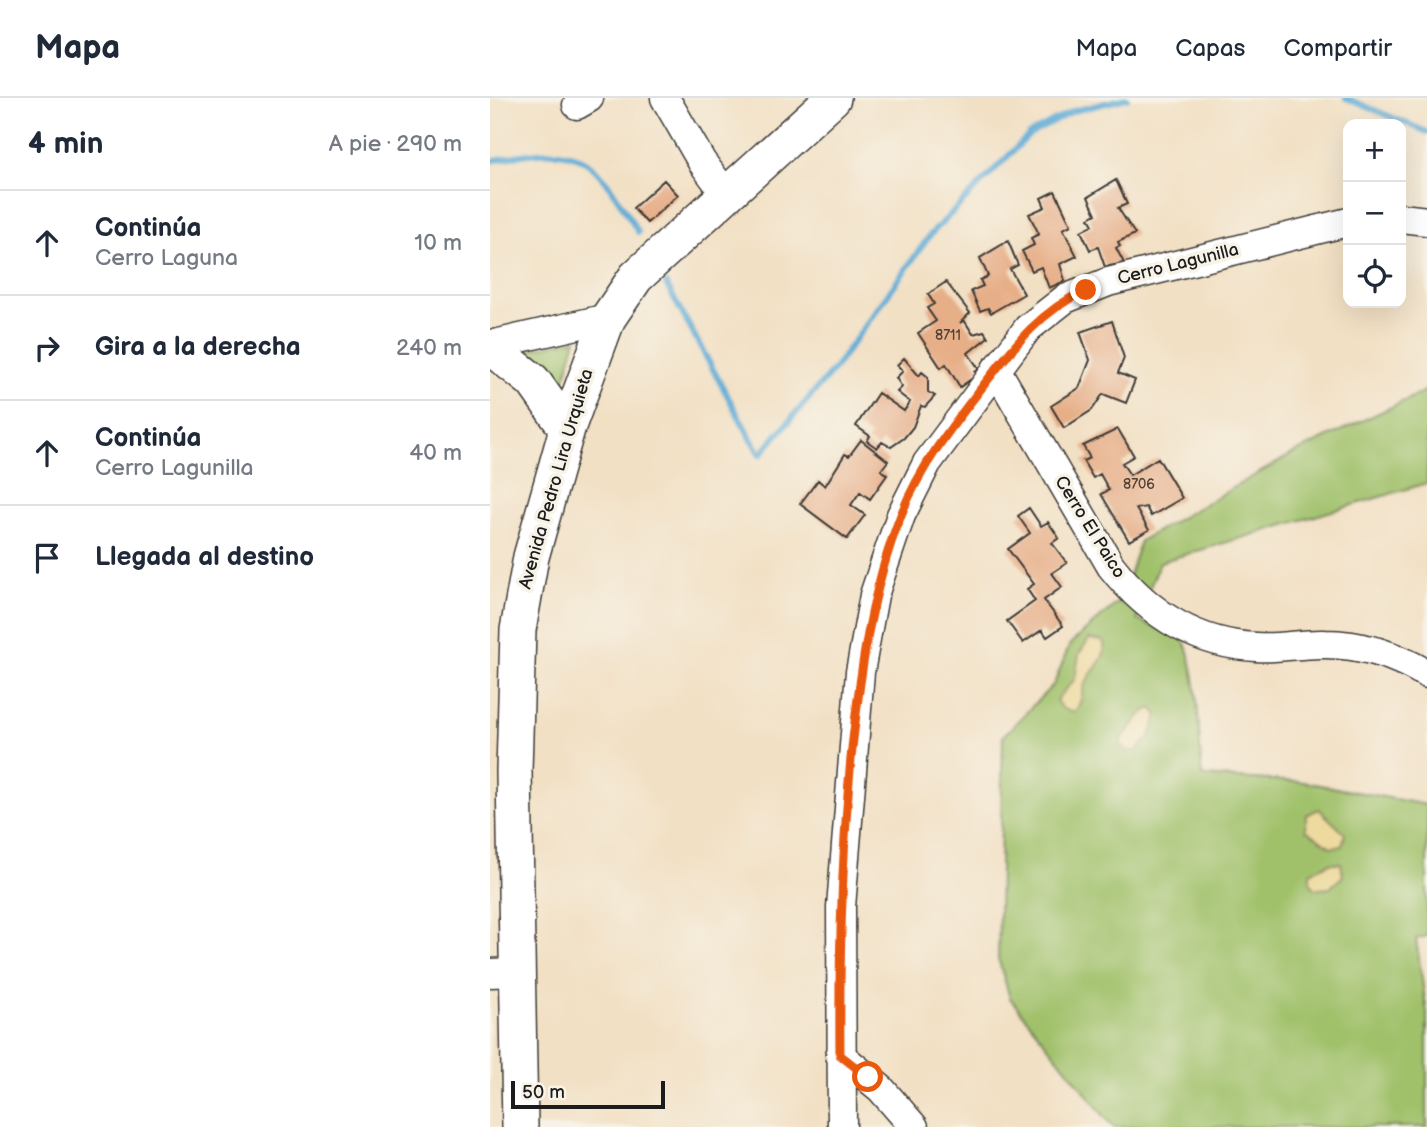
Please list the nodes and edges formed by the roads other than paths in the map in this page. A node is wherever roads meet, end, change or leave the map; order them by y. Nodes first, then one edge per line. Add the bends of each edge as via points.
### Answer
1 (665, 98) edge
2 (815, 104) edge
3 (726, 194) junction
4 (1406, 219) edge
5 (1427, 221) edge
6 (1343, 223) edge
7 (608, 318) junction
8 (490, 346) edge
9 (996, 369) junction
10 (567, 429) junction
11 (1427, 674) edge
12 (504, 973) edge
13 (840, 1055) junction
14 (520, 1127) edge
15 (842, 1127) edge
16 (914, 1127) edge

1 - 3 street
2 - 3 main road, Avenida Pedro Lira Urquieta
3 - 7 main road, Avenida Pedro Lira Urquieta via 636,276
4 - 5 street
6 - 9 street, Cerro Lagunilla via 1086,290 1038,318
7 - 8 street
7 - 10 main road, Avenida Pedro Lira Urquieta
8 - 10 main road via 533,381
9 - 11 street, Cerro El Paico via 1111,566 1163,618 1223,643 1258,648 1342,645 1402,661
9 - 13 street, Cerro Lagunilla via 927,463 901,515 874,595 860,672 848,789
10 - 12 main road, Avenida Pedro Lira Urquieta via 531,557 517,631
12 - 14 main road, Avenida Pedro Lira Urquieta
13 - 15 street, Cerro Lagunilla
13 - 16 street via 881,1089

